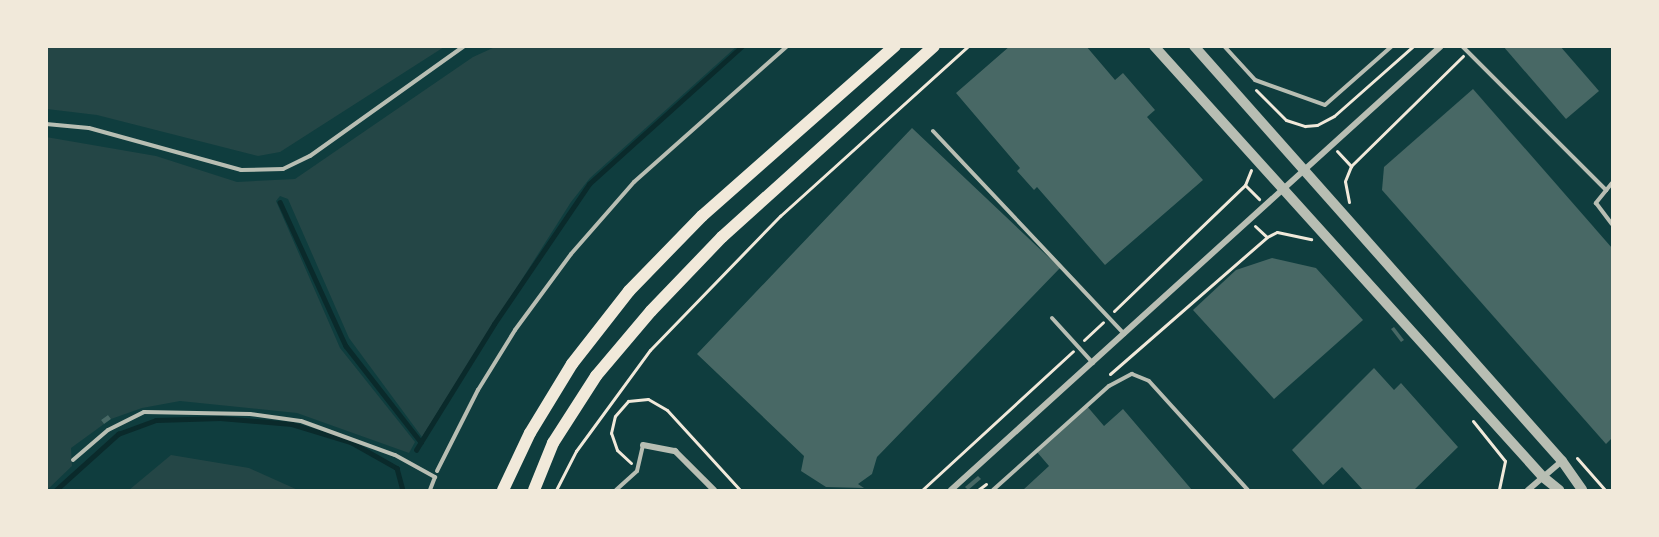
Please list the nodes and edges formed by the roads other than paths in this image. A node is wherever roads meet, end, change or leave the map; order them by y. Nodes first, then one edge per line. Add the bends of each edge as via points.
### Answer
1 (464, 46) edge
2 (787, 46) edge
3 (895, 46) edge
4 (934, 46) edge
5 (1154, 46) edge
6 (1194, 46) edge
7 (1224, 46) edge
8 (1392, 46) edge
9 (1441, 46) edge
10 (1462, 46) edge
11 (46, 124) edge
12 (933, 130) dead end
13 (1307, 170) junction
14 (1612, 183) edge
15 (1284, 190) junction
16 (1606, 190) junction
17 (1612, 224) edge
18 (1052, 318) dead end
19 (1125, 335) junction
20 (1093, 363) junction
21 (643, 445) joint
22 (72, 460) dead end
23 (1562, 461) junction
24 (437, 471) dead end
25 (1543, 477) junction
26 (430, 490) edge
27 (503, 490) edge
28 (534, 490) edge
29 (616, 490) edge
30 (714, 490) edge
31 (951, 490) edge
32 (993, 490) edge
33 (1248, 490) edge
34 (1528, 490) edge
35 (1559, 490) edge
36 (1582, 490) edge

1 - 11 lane via 310,156 283,169 241,170 101,131
2 - 24 lane via 634,182 571,254 515,330 478,390
3 - 27 main road via 702,216 629,291 572,364 530,433
4 - 28 main road via 722,237 651,311 596,376 553,443
5 - 15 street
6 - 13 street
7 - 8 lane via 1255,80 1325,105
9 - 13 street
10 - 16 lane
12 - 19 lane
13 - 15 street
13 - 23 street
14 - 16 lane
15 - 19 street
15 - 25 street
16 - 17 lane via 1596,203
18 - 20 lane
19 - 20 street
20 - 31 street
21 - 29 lane via 638,466
21 - 30 street via 675,450
22 - 26 lane via 108,430 144,412 250,414 301,421 395,455 435,477
23 - 25 street
23 - 36 street
25 - 34 street
25 - 35 street
32 - 33 lane via 1109,386 1132,374 1149,381

